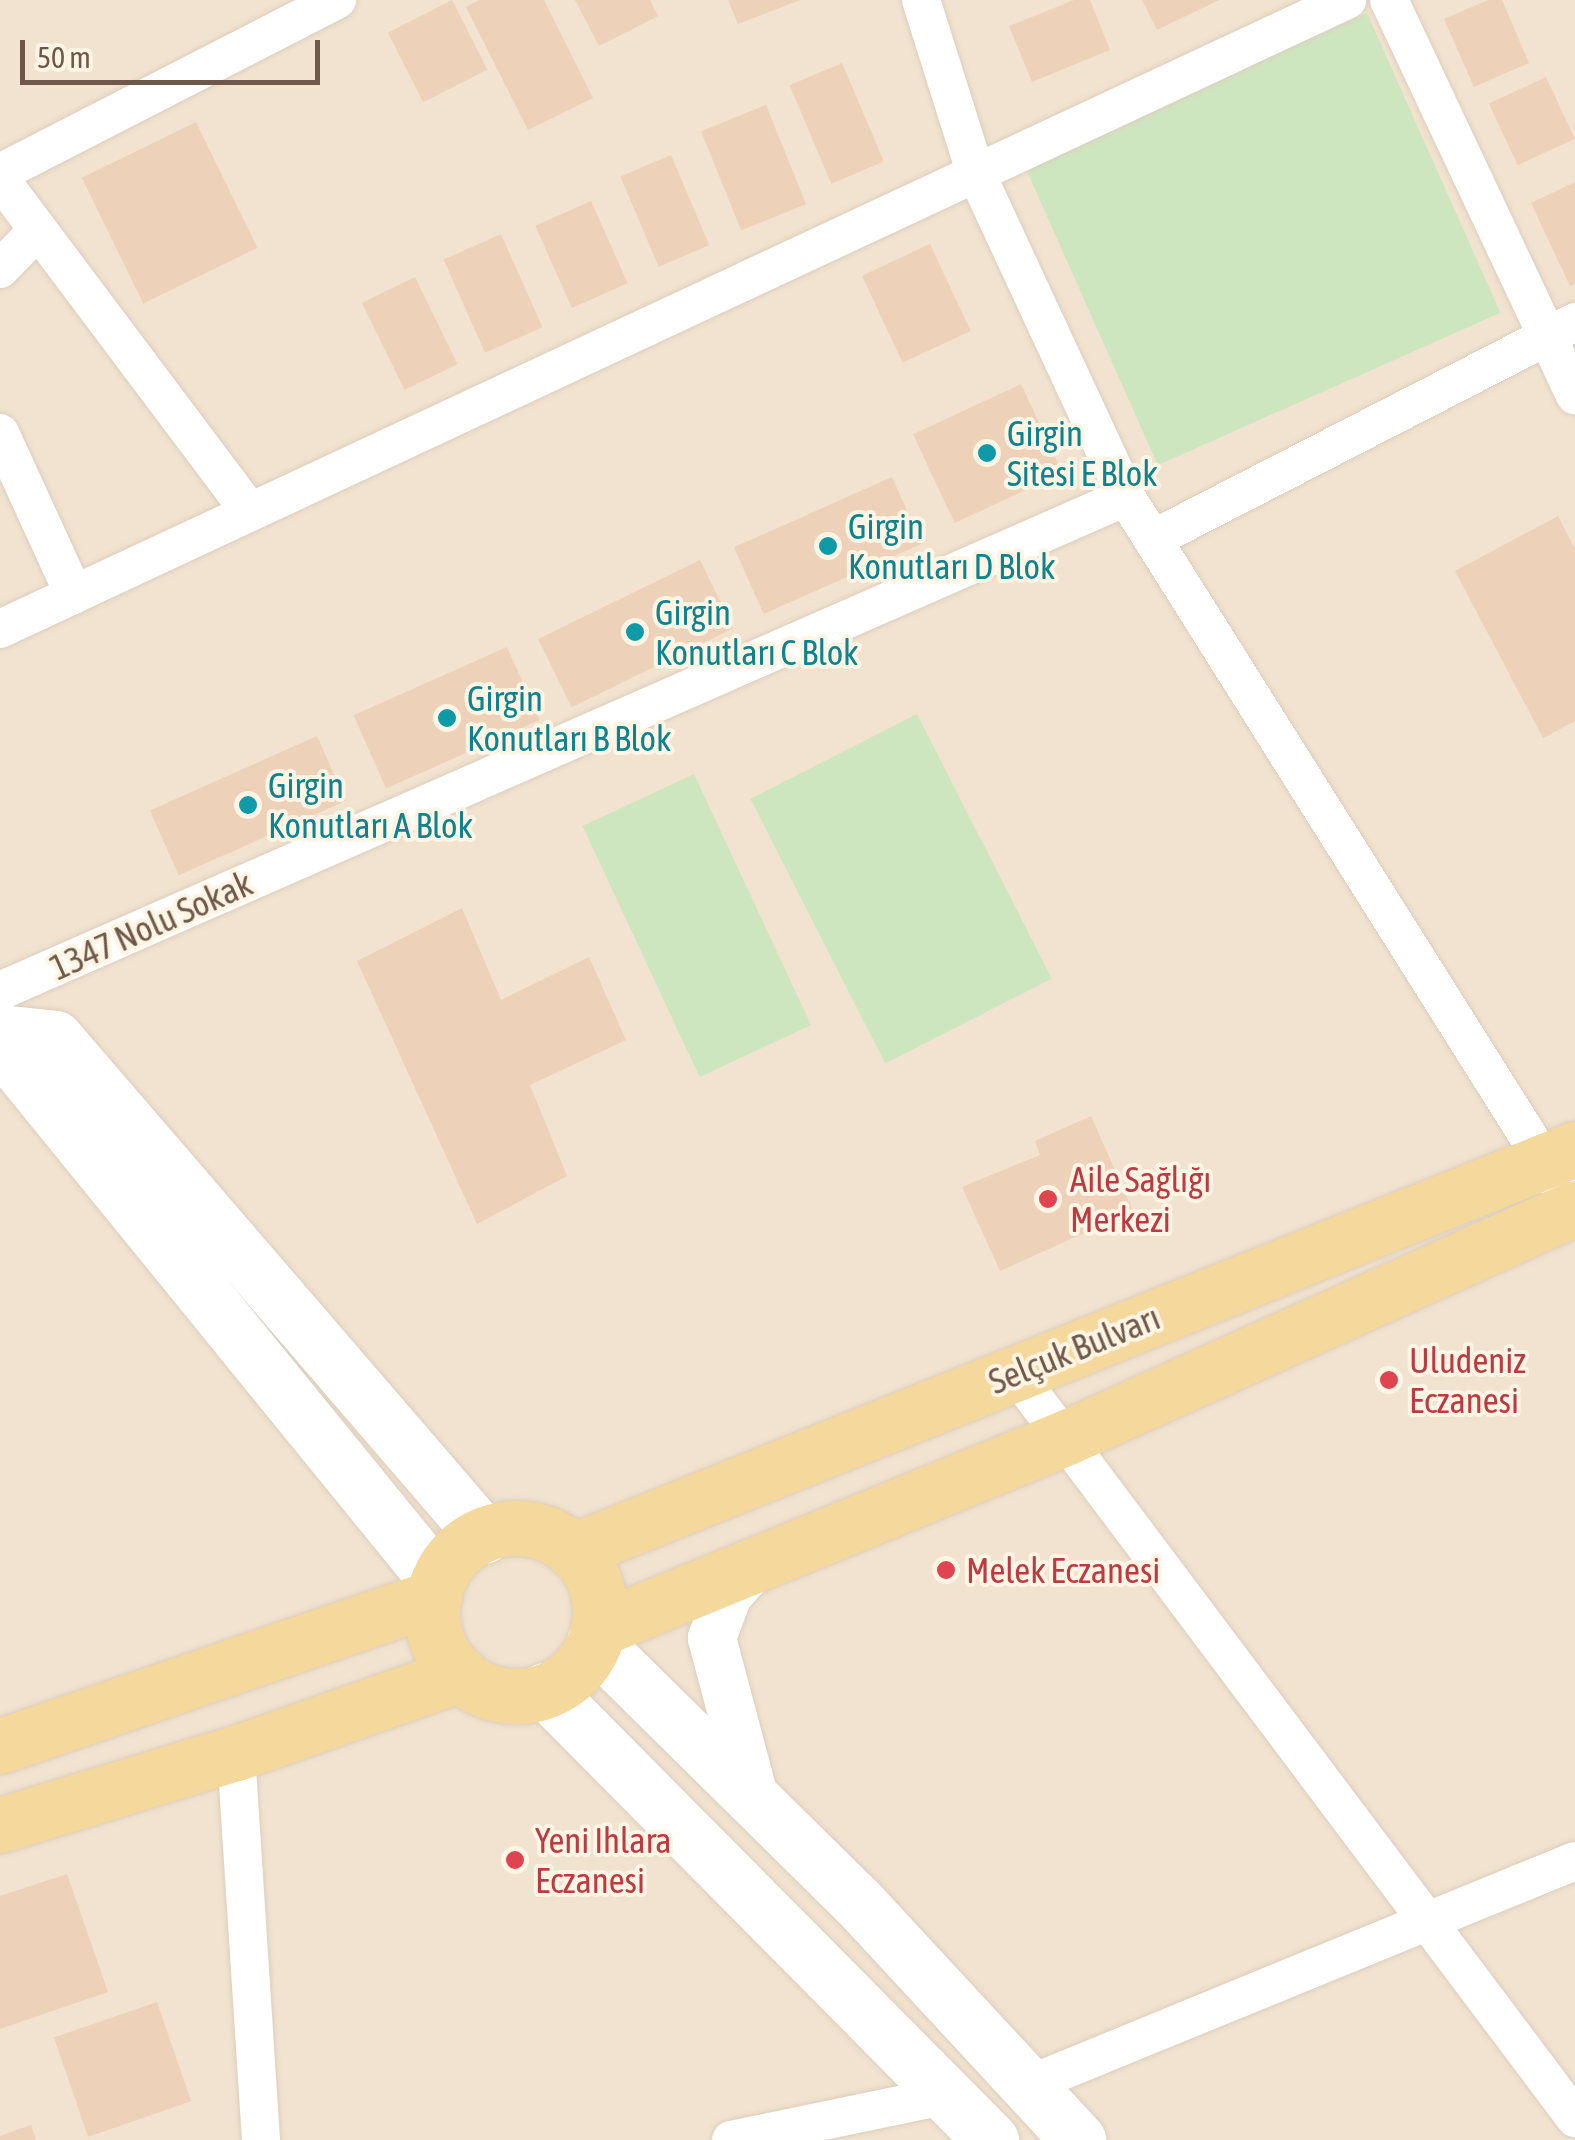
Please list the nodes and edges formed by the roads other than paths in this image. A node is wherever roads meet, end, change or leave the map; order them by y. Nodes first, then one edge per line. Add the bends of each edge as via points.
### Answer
1 (338, 0) edge
2 (921, 0) edge
3 (1346, 0) edge
4 (1389, 0) edge
5 (975, 170) junction
6 (0, 176) edge
7 (38, 230) junction
8 (0, 269) edge
9 (1560, 330) edge
10 (1575, 395) edge
11 (0, 433) edge
12 (1126, 497) junction
13 (250, 512) junction
14 (1153, 539) junction
15 (74, 595) junction
16 (0, 630) edge
17 (0, 991) edge
18 (0, 1032) edge
19 (0, 1044) edge
20 (1560, 1156) edge
21 (1574, 1209) edge
22 (1016, 1374) junction
23 (1067, 1437) junction
24 (484, 1536) junction
25 (573, 1551) junction
26 (755, 1565) junction
27 (436, 1589) junction
28 (596, 1636) junction
29 (460, 1674) junction
30 (544, 1690) junction
31 (0, 1746) edge
32 (236, 1753) junction
33 (755, 1800) junction
34 (0, 1825) edge
35 (1575, 1861) edge
36 (1426, 1924) junction
37 (1023, 2087) junction
38 (949, 2095) junction
39 (1575, 2118) edge
40 (262, 2140) edge
41 (731, 2140) edge
42 (991, 2140) edge
43 (1078, 2140) edge

1 - 6 street
2 - 5 street
3 - 5 street
4 - 9 street
5 - 12 street
5 - 13 street
6 - 7 street
7 - 8 street
7 - 13 street
9 - 10 street
9 - 14 street
11 - 15 street
12 - 14 street
12 - 17 street, 1347 Nolu Sokak
13 - 15 street
14 - 20 street
15 - 16 street
18 - 24 main road via 55,1038
19 - 27 main road
20 - 21 street
20 - 22 main road, Selçuk Bulvarı
21 - 23 main road
22 - 23 street
22 - 25 main road, Selçuk Bulvarı
23 - 26 main road
23 - 36 street
24 - 25 main road via 525,1528
24 - 27 main road via 452,1557
25 - 28 main road via 599,1597
26 - 28 main road
26 - 33 street via 728,1595 712,1638
27 - 29 main road via 435,1638
27 - 31 main road
28 - 30 main road via 576,1671
28 - 33 main road
29 - 30 main road via 496,1694
29 - 32 main road
30 - 38 main road
32 - 34 main road
32 - 40 street
33 - 37 main road via 857,1901
35 - 36 street
36 - 37 street
36 - 39 street
37 - 43 main road
38 - 41 street
38 - 42 main road

